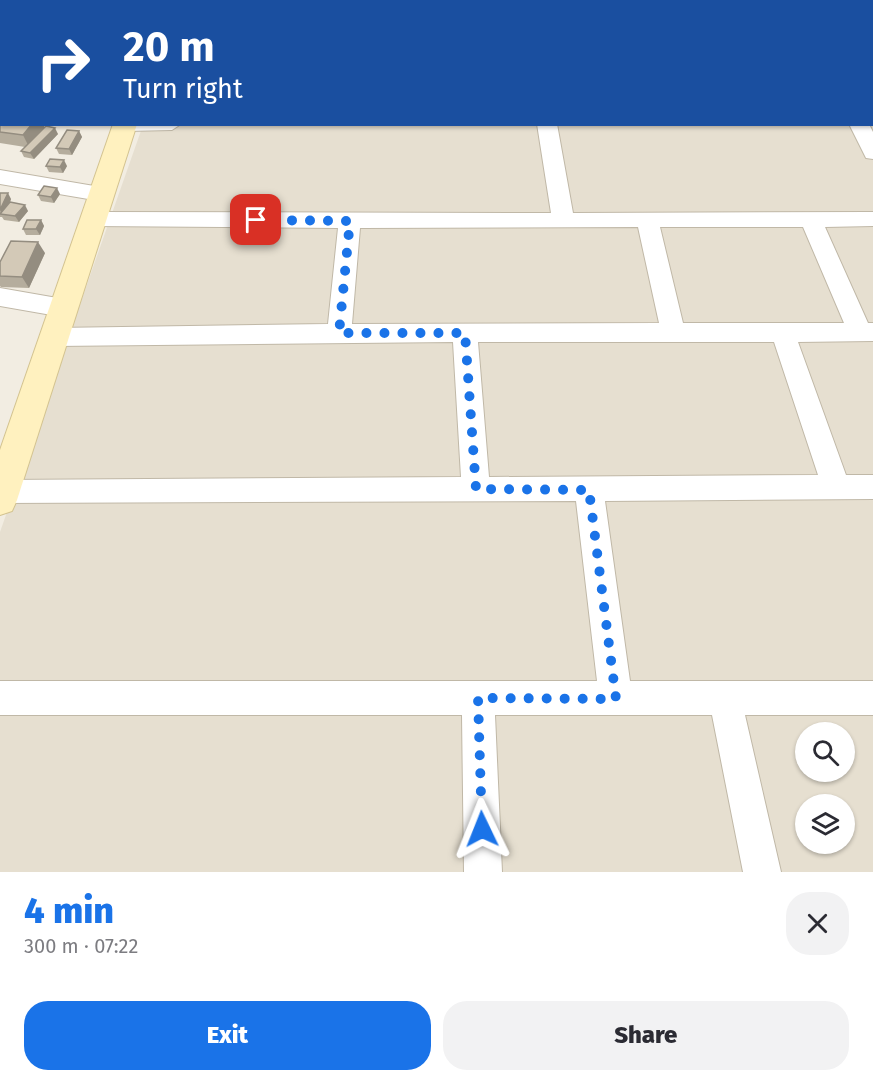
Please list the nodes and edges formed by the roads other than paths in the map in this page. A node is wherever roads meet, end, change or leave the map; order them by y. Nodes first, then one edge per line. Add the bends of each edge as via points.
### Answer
1 (125, 126) edge
2 (547, 126) edge
3 (860, 126) edge
4 (873, 153) edge
5 (0, 177) edge
6 (96, 206) junction
7 (810, 218) junction
8 (647, 219) junction
9 (873, 219) edge
10 (563, 220) junction
11 (350, 221) junction
12 (0, 297) edge
13 (63, 308) junction
14 (673, 332) junction
15 (866, 332) edge
16 (339, 333) junction
17 (465, 333) junction
18 (783, 333) junction
19 (55, 337) junction
20 (10, 437) edge
21 (836, 487) junction
22 (873, 487) edge
23 (476, 489) junction
24 (589, 490) junction
25 (1, 496) edge
26 (0, 698) edge
27 (478, 698) junction
28 (873, 698) edge
29 (616, 699) junction
30 (725, 699) junction
31 (483, 872) edge
32 (762, 872) edge

1 - 6 street
2 - 10 street
3 - 4 street
5 - 6 street
6 - 11 street
6 - 13 street
7 - 8 street
7 - 9 street
7 - 15 street
8 - 10 street
8 - 14 street
10 - 11 street
11 - 16 street
12 - 13 street
13 - 19 street
14 - 17 street
14 - 18 street
15 - 18 street
16 - 17 street
16 - 19 street
17 - 23 street
18 - 21 street
19 - 20 street
20 - 25 street
21 - 22 street
21 - 24 street
23 - 24 street
23 - 25 street
24 - 29 street
26 - 27 street
27 - 29 street
27 - 31 street
28 - 30 street
29 - 30 street
30 - 32 street

